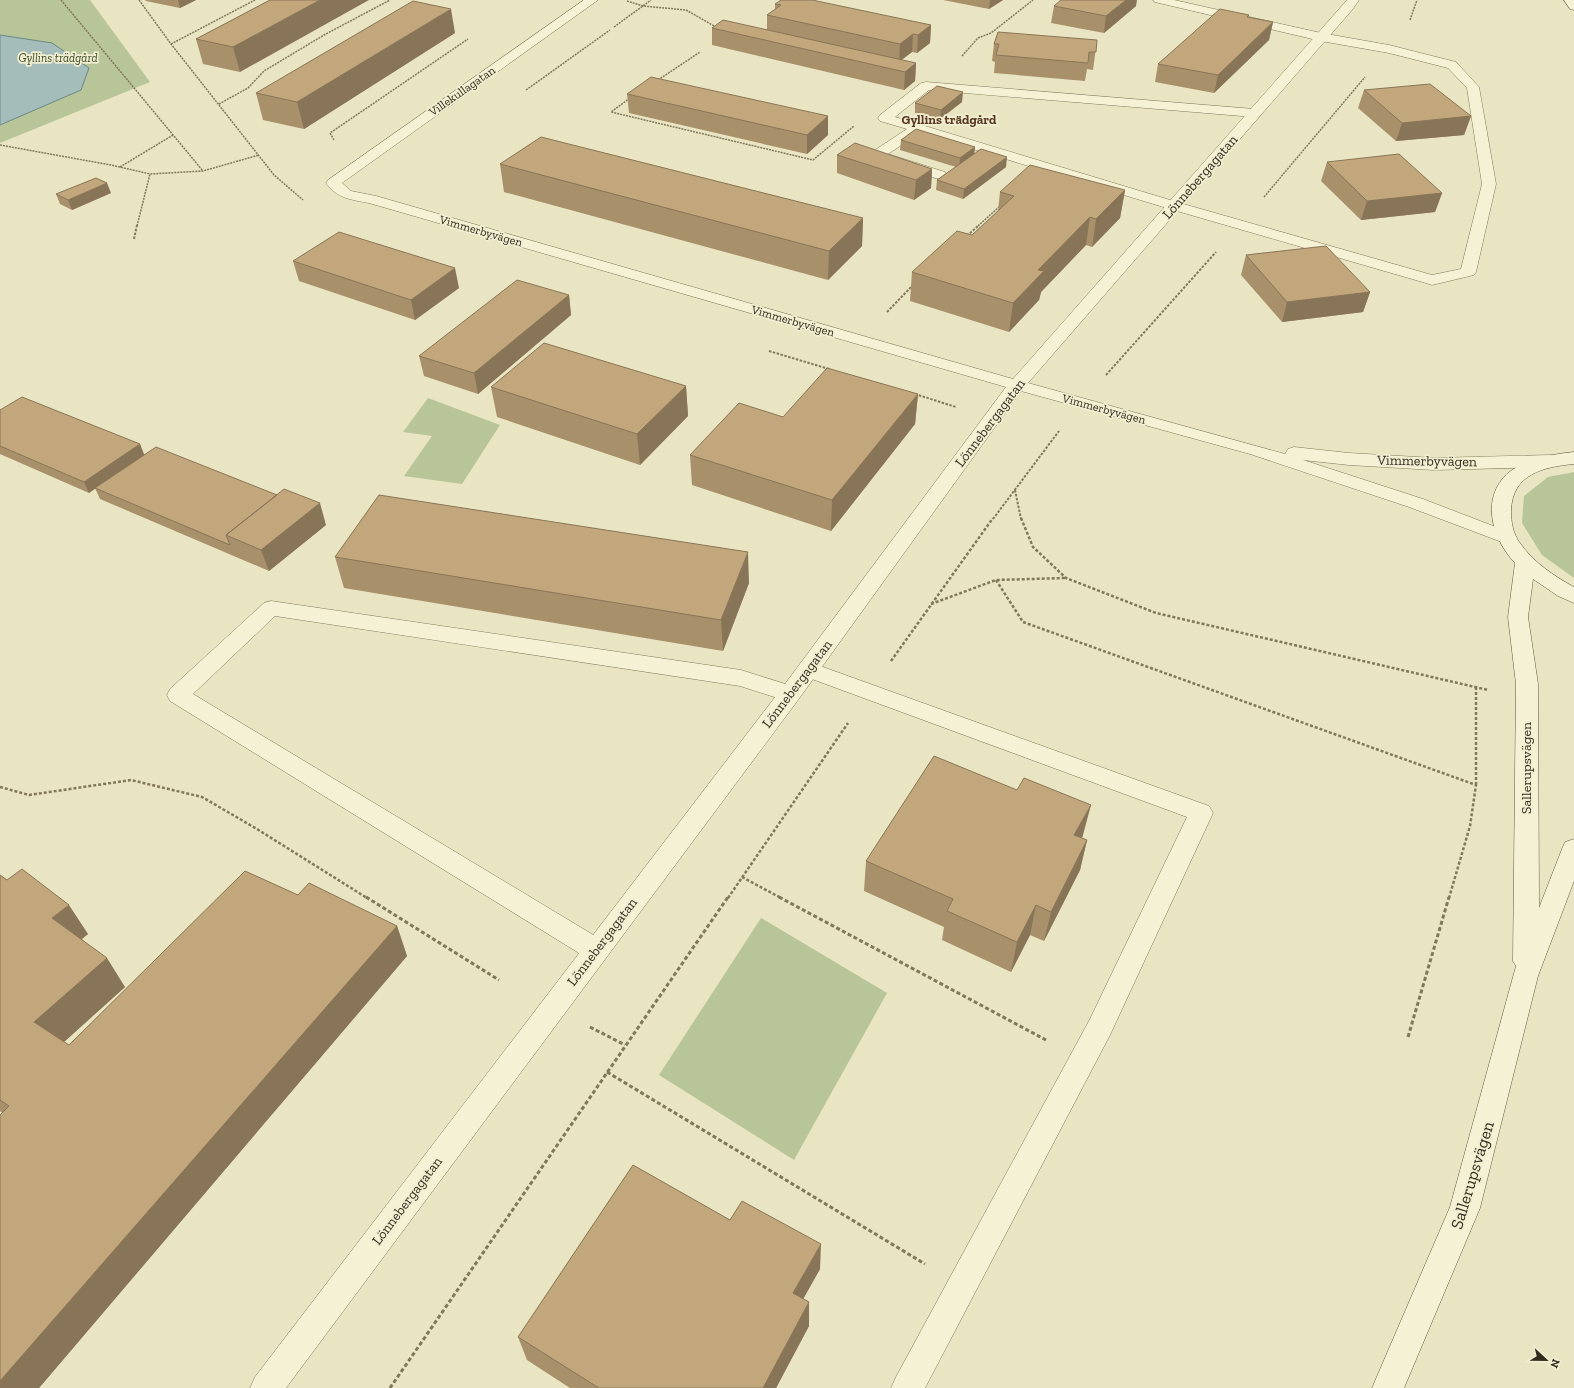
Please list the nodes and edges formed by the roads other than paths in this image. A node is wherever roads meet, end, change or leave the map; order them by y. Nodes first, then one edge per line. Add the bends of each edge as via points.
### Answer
1 (592, 0) edge
2 (1159, 0) edge
3 (1353, 0) edge
4 (1570, 0) edge
5 (1574, 7) edge
6 (1321, 37) junction
7 (1254, 114) junction
8 (918, 128) junction
9 (940, 175) dead end
10 (333, 183) joint
11 (1175, 206) junction
12 (1017, 385) junction
13 (1256, 450) junction
14 (1574, 458) edge
15 (1550, 461) junction
16 (1507, 538) junction
17 (1525, 562) junction
18 (1574, 596) edge
19 (808, 670) junction
20 (790, 694) junction
21 (1574, 849) edge
22 (596, 950) junction
23 (1525, 976) junction
24 (266, 1388) edge
25 (907, 1388) edge
26 (1388, 1388) edge

1 - 10 street, Villekullagatan
2 - 6 street
3 - 6 street, Lönnebergagatan
4 - 5 street
6 - 7 street, Lönnebergagatan
6 - 11 street via 1452,65 1473,87 1488,184 1468,272 1432,280
7 - 8 street via 926,86 885,118
7 - 11 street, Lönnebergagatan
8 - 9 street via 877,154
8 - 11 street
10 - 12 street, Vimmerbyvägen via 346,194 371,199
11 - 12 street, Lönnebergagatan
12 - 13 street, Vimmerbyvägen
12 - 19 street, Lönnebergagatan
13 - 15 street, Vimmerbyvägen via 1434,464
13 - 16 street, Vimmerbyvägen
14 - 15 street
15 - 16 street via 1514,478 1502,496 1501,516
16 - 17 street
17 - 18 street via 1554,585
17 - 23 street, Sallerupsvägen via 1518,617 1527,684
19 - 20 street, Lönnebergagatan
19 - 25 street via 1201,813 1100,1027
20 - 22 street, Lönnebergagatan
20 - 22 street via 741,678 271,608 178,695
21 - 23 street, Sallerupsvägen
22 - 24 street, Lönnebergagatan
23 - 26 street, Sallerupsvägen via 1465,1208

